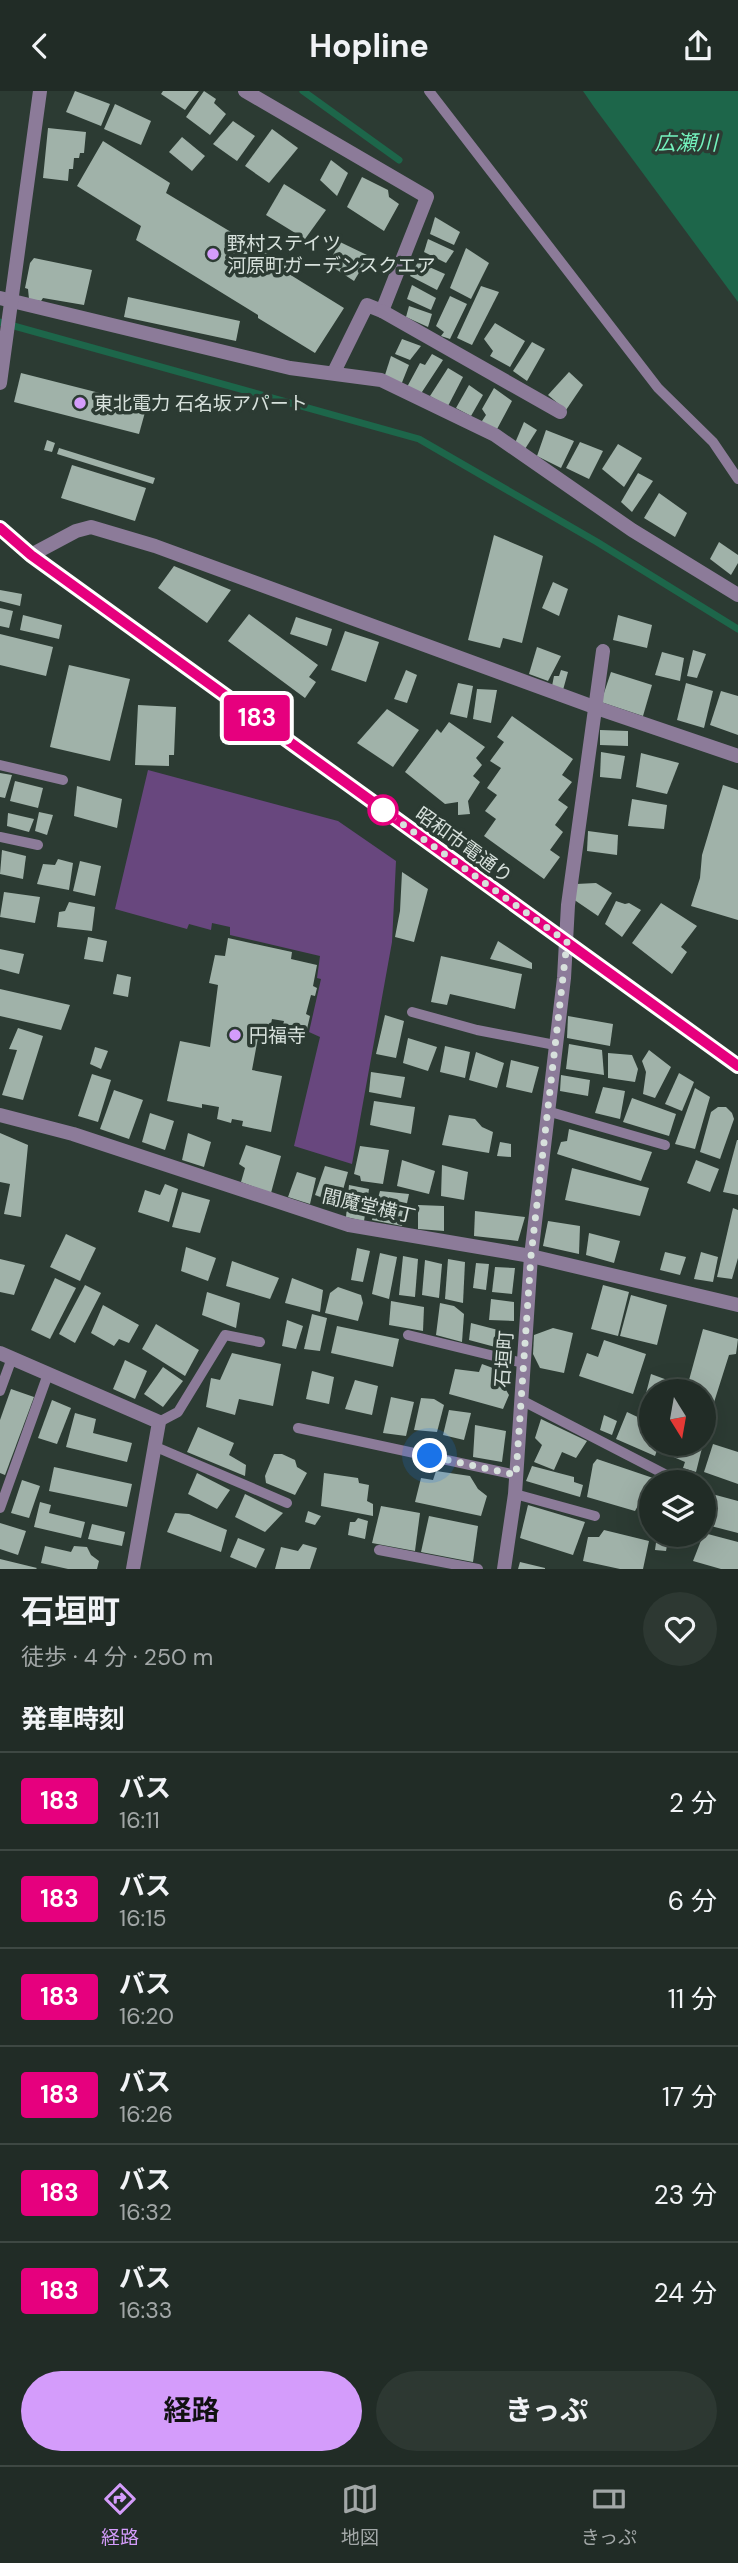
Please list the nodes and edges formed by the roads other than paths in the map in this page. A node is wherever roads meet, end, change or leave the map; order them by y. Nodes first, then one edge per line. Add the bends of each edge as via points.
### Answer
1 (40, 91) edge
2 (245, 91) edge
3 (429, 91) edge
4 (6, 303) edge
5 (382, 311) junction
6 (334, 372) junction
7 (0, 383) edge
8 (560, 412) dead end
9 (738, 479) edge
10 (0, 528) edge
11 (31, 555) junction
12 (738, 595) edge
13 (603, 651) dead end
14 (594, 707) junction
15 (738, 756) edge
16 (0, 765) edge
17 (63, 780) dead end
18 (0, 837) edge
19 (38, 845) dead end
20 (567, 942) junction
21 (412, 1012) dead end
22 (555, 1045) junction
23 (738, 1066) edge
24 (547, 1111) junction
25 (0, 1115) edge
26 (665, 1145) dead end
27 (531, 1256) junction
28 (738, 1305) edge
29 (408, 1335) dead end
30 (260, 1342) dead end
31 (6, 1356) edge
32 (523, 1363) junction
33 (48, 1374) junction
34 (0, 1391) edge
35 (521, 1400) junction
36 (159, 1422) junction
37 (298, 1427) dead end
38 (156, 1447) junction
39 (658, 1470) edge
40 (516, 1475) junction
41 (515, 1494) junction
42 (287, 1503) dead end
43 (0, 1508) edge
44 (595, 1515) dead end
45 (379, 1550) dead end
46 (137, 1568) edge
47 (478, 1569) edge
48 (504, 1569) edge

1 - 4 street
2 - 5 street via 427,197
3 - 9 lane via 658,388 713,442
4 - 6 street via 290,368
4 - 7 street
5 - 6 street via 367,305
5 - 8 street
6 - 12 street via 381,380 495,435 632,530
10 - 11 street, 昭和市電通り
11 - 14 street via 91,527 155,546
11 - 20 street, 昭和市電通り
13 - 14 street, 石垣町
14 - 15 street
14 - 20 street, 石垣町
16 - 17 lane
18 - 19 lane
20 - 22 street, 石垣町
20 - 23 street, 昭和市電通り
21 - 22 lane
22 - 24 street, 石垣町
24 - 26 lane
24 - 27 street, 石垣町
25 - 27 street, 閻魔堂横丁 via 74,1134 349,1225
27 - 28 street, 閻魔堂横丁
27 - 32 street, 石垣町
29 - 32 lane
30 - 36 lane via 225,1335 178,1412
31 - 33 street
31 - 34 lane
32 - 35 street, 石垣町
33 - 36 street
33 - 43 lane
35 - 39 lane
35 - 40 street, 石垣町
36 - 38 street
37 - 40 lane
38 - 42 lane
38 - 46 street
40 - 41 street, 石垣町
41 - 44 lane
41 - 48 street, 石垣町
45 - 47 lane

